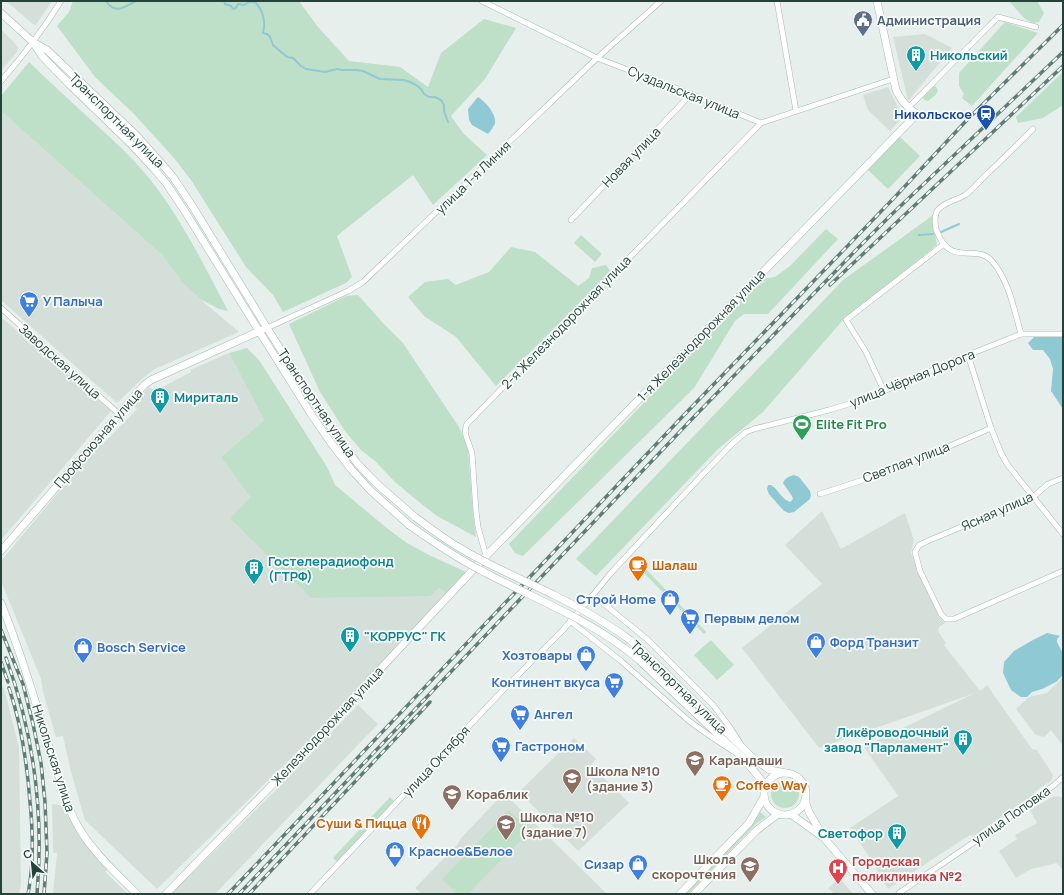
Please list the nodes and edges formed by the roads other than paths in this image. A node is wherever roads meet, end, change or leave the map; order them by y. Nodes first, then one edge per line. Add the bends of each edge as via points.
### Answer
1 (61, 1) edge
2 (661, 1) edge
3 (777, 1) edge
4 (877, 1) edge
5 (485, 2) edge
6 (1, 13) edge
7 (1036, 27) dead end
8 (33, 42) junction
9 (597, 58) junction
10 (893, 79) junction
11 (1, 81) edge
12 (691, 94) junction
13 (908, 108) junction
14 (796, 111) junction
15 (760, 123) junction
16 (1033, 129) dead end
17 (571, 220) dead end
18 (944, 244) junction
19 (1, 308) edge
20 (267, 328) junction
21 (259, 332) junction
22 (1021, 334) junction
23 (1063, 334) edge
24 (968, 354) junction
25 (884, 391) junction
26 (119, 414) junction
27 (992, 428) junction
28 (1063, 478) edge
29 (820, 494) dead end
30 (1033, 496) junction
31 (1063, 534) edge
32 (1, 551) edge
33 (486, 556) junction
34 (1063, 571) edge
35 (593, 595) junction
36 (1, 603) edge
37 (570, 621) junction
38 (743, 753) junction
39 (786, 773) junction
40 (1063, 777) edge
41 (764, 794) junction
42 (805, 801) junction
43 (778, 814) junction
44 (792, 815) junction
45 (824, 838) junction
46 (899, 893) dead end
47 (137, 894) edge
48 (166, 894) edge
49 (310, 894) edge
50 (680, 894) edge
51 (694, 894) edge
52 (872, 894) edge

1 - 8 street
2 - 9 street, улица 1-я Линия
3 - 14 street
4 - 10 street
5 - 9 street, Суздальская улица
6 - 8 street, Транспортная улица
7 - 13 street via 998,17
8 - 11 street
8 - 20 street, Транспортная улица via 47,50 129,128 173,177
8 - 21 street, Транспортная улица via 42,56 130,143 166,183
9 - 12 street, Суздальская улица
9 - 20 street, улица 1-я Линия via 363,282
10 - 13 street via 899,97
10 - 14 street
12 - 15 street, Суздальская улица
12 - 17 street, Новая улица
13 - 33 street, 1-я Железнодорожная улица via 917,114
14 - 15 street
15 - 33 street, 2-я Железнодорожная улица via 465,427 472,454 478,527
16 - 18 street via 967,194 936,212 937,232
18 - 22 street via 957,253 979,253 991,260 1010,294
18 - 25 street via 846,320 866,352
19 - 26 street, Заводская улица
20 - 21 street, Профсоюзная улица
20 - 38 street, Транспортная улица, bridge via 337,436 376,483 415,517 460,549 556,596 630,640 643,650
21 - 26 street, Профсоюзная улица via 151,380
21 - 38 street, Транспортная улица, bridge via 311,414 351,469 376,496 409,525 456,557 601,632 639,660
22 - 23 street, улица Чёрная Дорога
22 - 24 street, улица Чёрная Дорога
24 - 25 street, улица Чёрная Дорога
24 - 27 street
25 - 35 street, улица Чёрная Дорога via 829,410 746,432 705,472
26 - 32 street, Профсоюзная улица
27 - 29 street, Светлая улица via 897,469
27 - 30 street via 1007,464
28 - 30 street, Ясная улица via 1048,484
30 - 31 street
30 - 34 street, Ясная улица via 919,545 915,552 920,571 941,614 954,619
33 - 48 street, Железнодорожная улица via 309,747
35 - 37 street, улица Чёрная Дорога
35 - 38 street via 648,640 712,705 729,726
36 - 47 street, Никольская улица via 22,658 74,819 93,847
37 - 38 street via 621,661 689,721 710,736
37 - 49 street, улица Октября
38 - 39 street, Транспортная улица via 770,770
38 - 41 street, Транспортная улица via 762,781
39 - 41 street via 770,780 766,784
39 - 42 street via 801,780 806,790
40 - 46 street, улица Поповка
41 - 43 street via 768,808
41 - 50 street via 749,823
42 - 44 street via 798,812
42 - 45 street
43 - 44 street
43 - 51 street via 756,830
44 - 45 street
45 - 52 street

